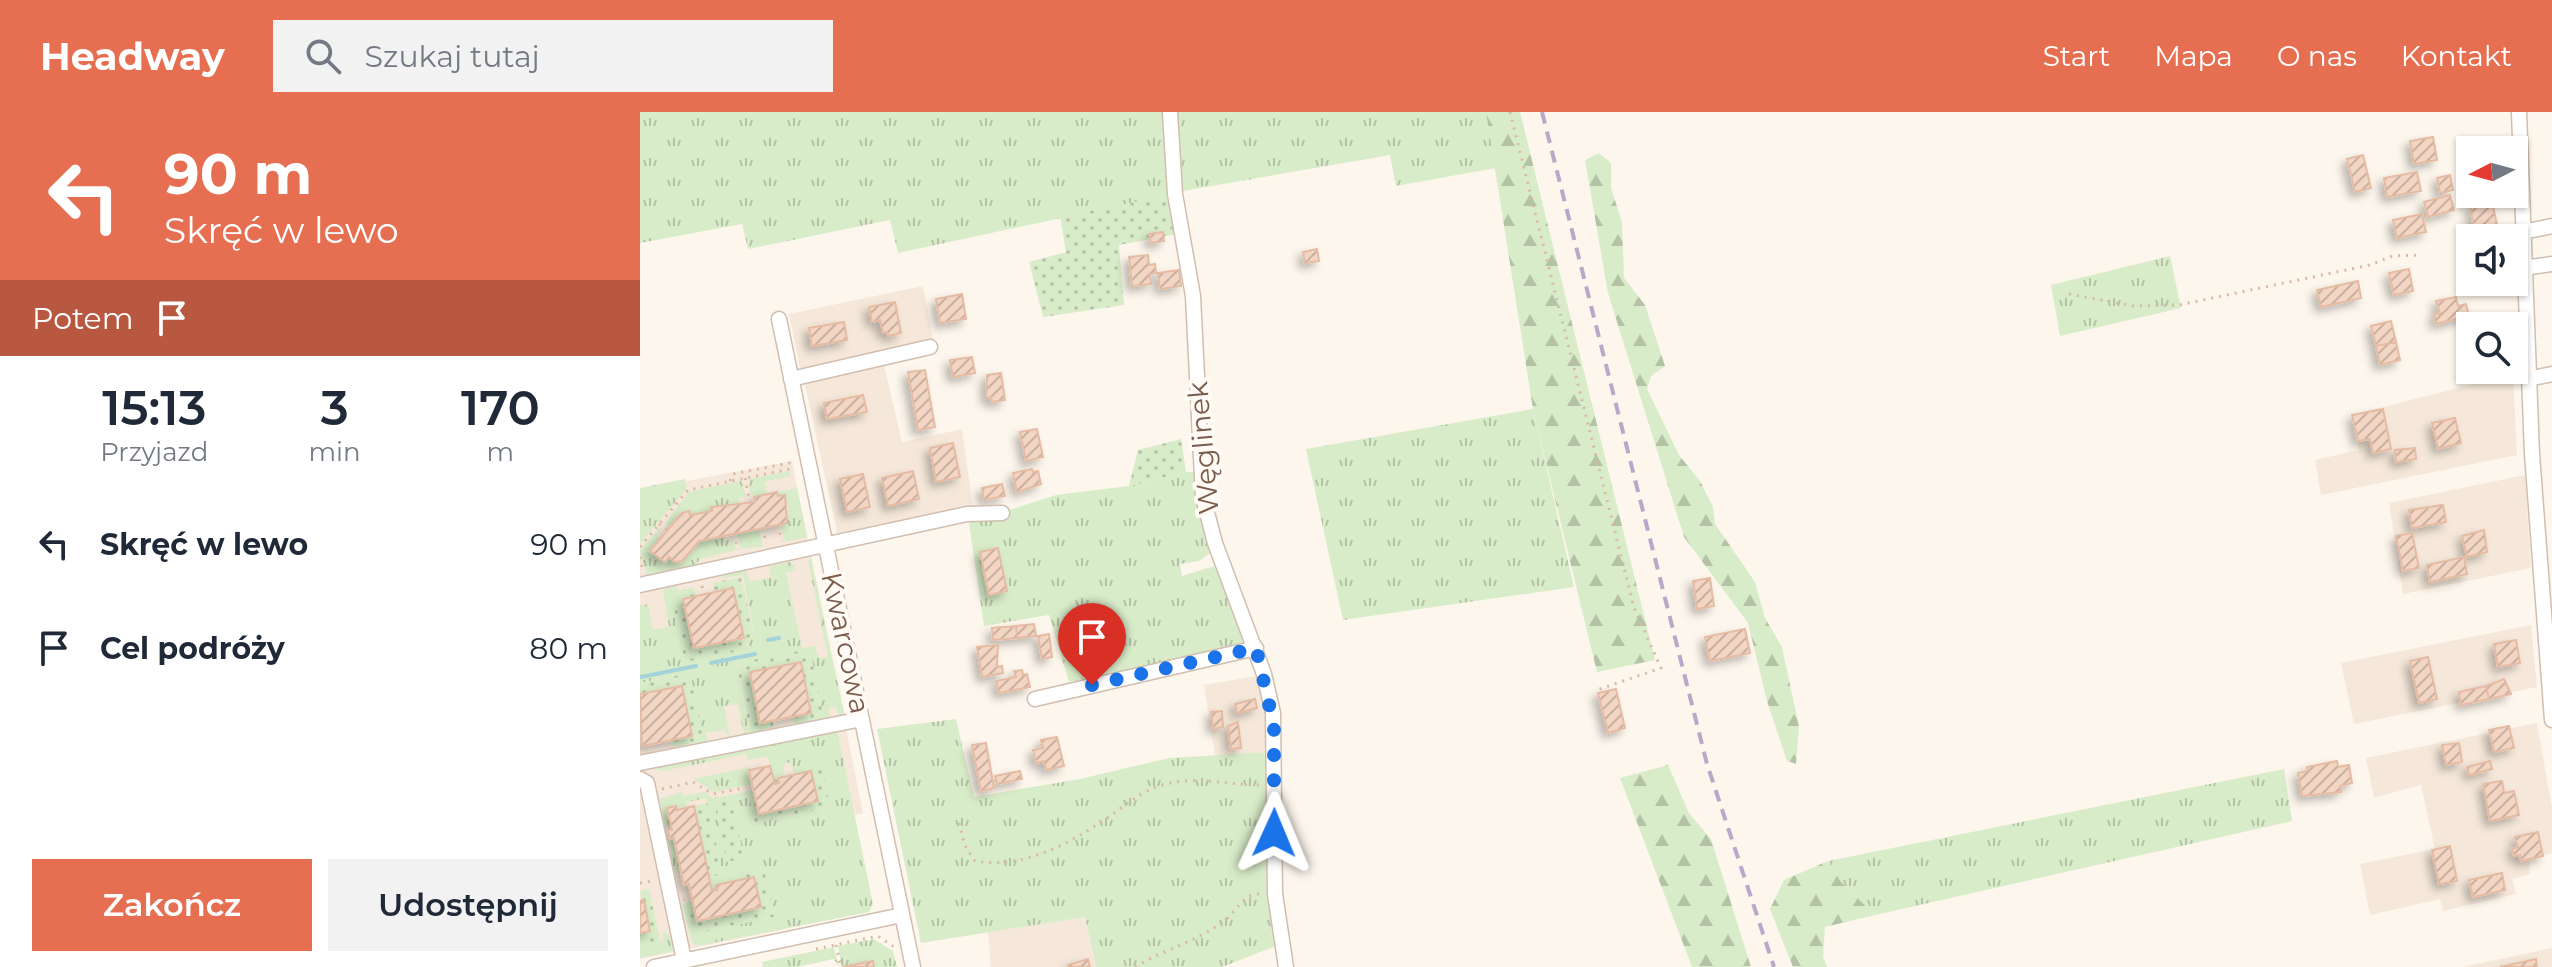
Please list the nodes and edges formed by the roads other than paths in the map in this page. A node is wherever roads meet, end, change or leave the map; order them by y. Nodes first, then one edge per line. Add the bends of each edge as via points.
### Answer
1 (1170, 112) edge
2 (2519, 112) edge
3 (2523, 224) edge
4 (2552, 226) edge
5 (2528, 231) edge
6 (2552, 264) edge
7 (2528, 267) edge
8 (779, 319) dead end
9 (930, 347) dead end
10 (2552, 374) edge
11 (791, 379) junction
12 (2528, 379) joint
13 (1002, 513) dead end
14 (825, 547) junction
15 (640, 585) edge
16 (1256, 648) junction
17 (1035, 699) dead end
18 (862, 719) junction
19 (2552, 720) edge
20 (640, 763) edge
21 (640, 779) edge
22 (902, 915) junction
23 (684, 960) junction
24 (654, 967) edge
25 (913, 967) edge
26 (1286, 967) edge

1 - 16 street, Węglinek via 1175,194 1193,296 1203,497
2 - 3 street
4 - 5 street
6 - 7 street
8 - 11 street, Kwarcowa
9 - 11 street
10 - 12 street
11 - 14 street, Kwarcowa
12 - 19 street
13 - 14 street via 967,514
14 - 15 street
14 - 18 street, Kwarcowa
16 - 17 street
16 - 26 street, Węglinek via 1273,713 1275,894
18 - 20 street
18 - 22 street, Kwarcowa
21 - 23 street via 647,783
22 - 23 street
22 - 25 street, Kwarcowa
23 - 24 street

